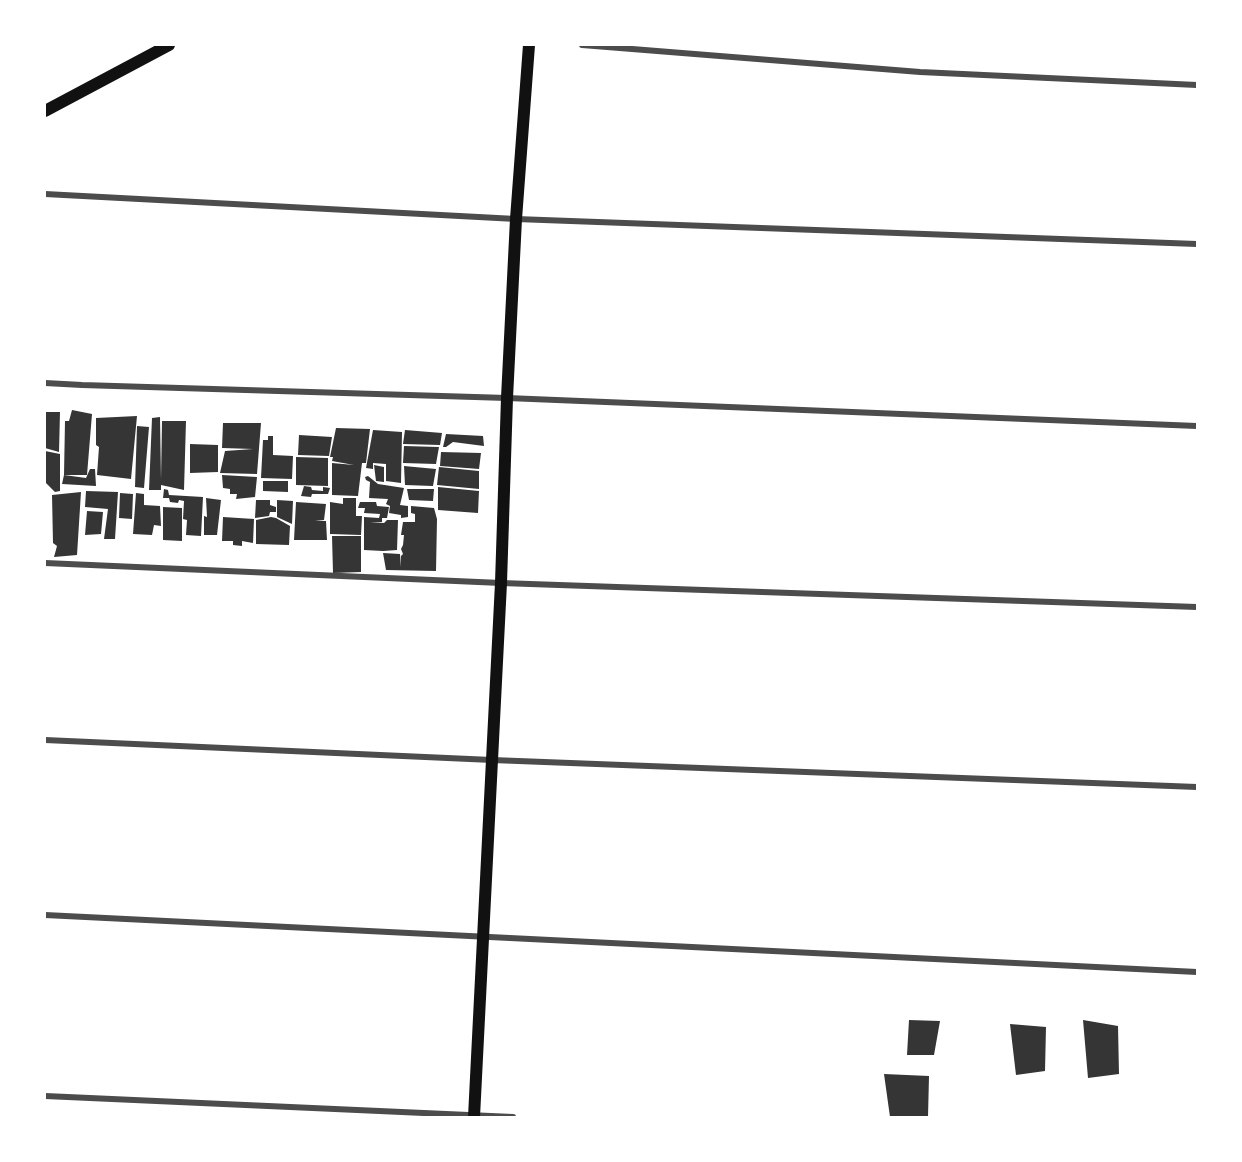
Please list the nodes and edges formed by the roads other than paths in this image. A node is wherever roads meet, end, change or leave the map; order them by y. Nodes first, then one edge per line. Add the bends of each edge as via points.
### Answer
1 (169, 45) edge
2 (529, 45) edge
3 (582, 45) edge
4 (1197, 85) edge
5 (45, 111) edge
6 (45, 194) edge
7 (516, 219) junction
8 (1197, 244) edge
9 (45, 383) edge
10 (507, 398) junction
11 (1197, 426) edge
12 (45, 563) edge
13 (501, 583) junction
14 (1197, 607) edge
15 (45, 740) edge
16 (492, 760) junction
17 (1197, 787) edge
18 (45, 915) edge
19 (484, 936) junction
20 (1197, 972) edge
21 (45, 1095) edge
22 (474, 1116) edge
23 (513, 1117) edge

1 - 5 main road
2 - 7 main road
3 - 4 street via 920,72
6 - 7 street
7 - 8 street
7 - 10 main road
9 - 10 street
10 - 11 street
10 - 13 main road
12 - 13 street
13 - 14 street
13 - 16 main road
15 - 16 street
16 - 17 street
16 - 19 main road
18 - 19 street
19 - 20 street
19 - 22 main road
21 - 22 street
22 - 23 street

